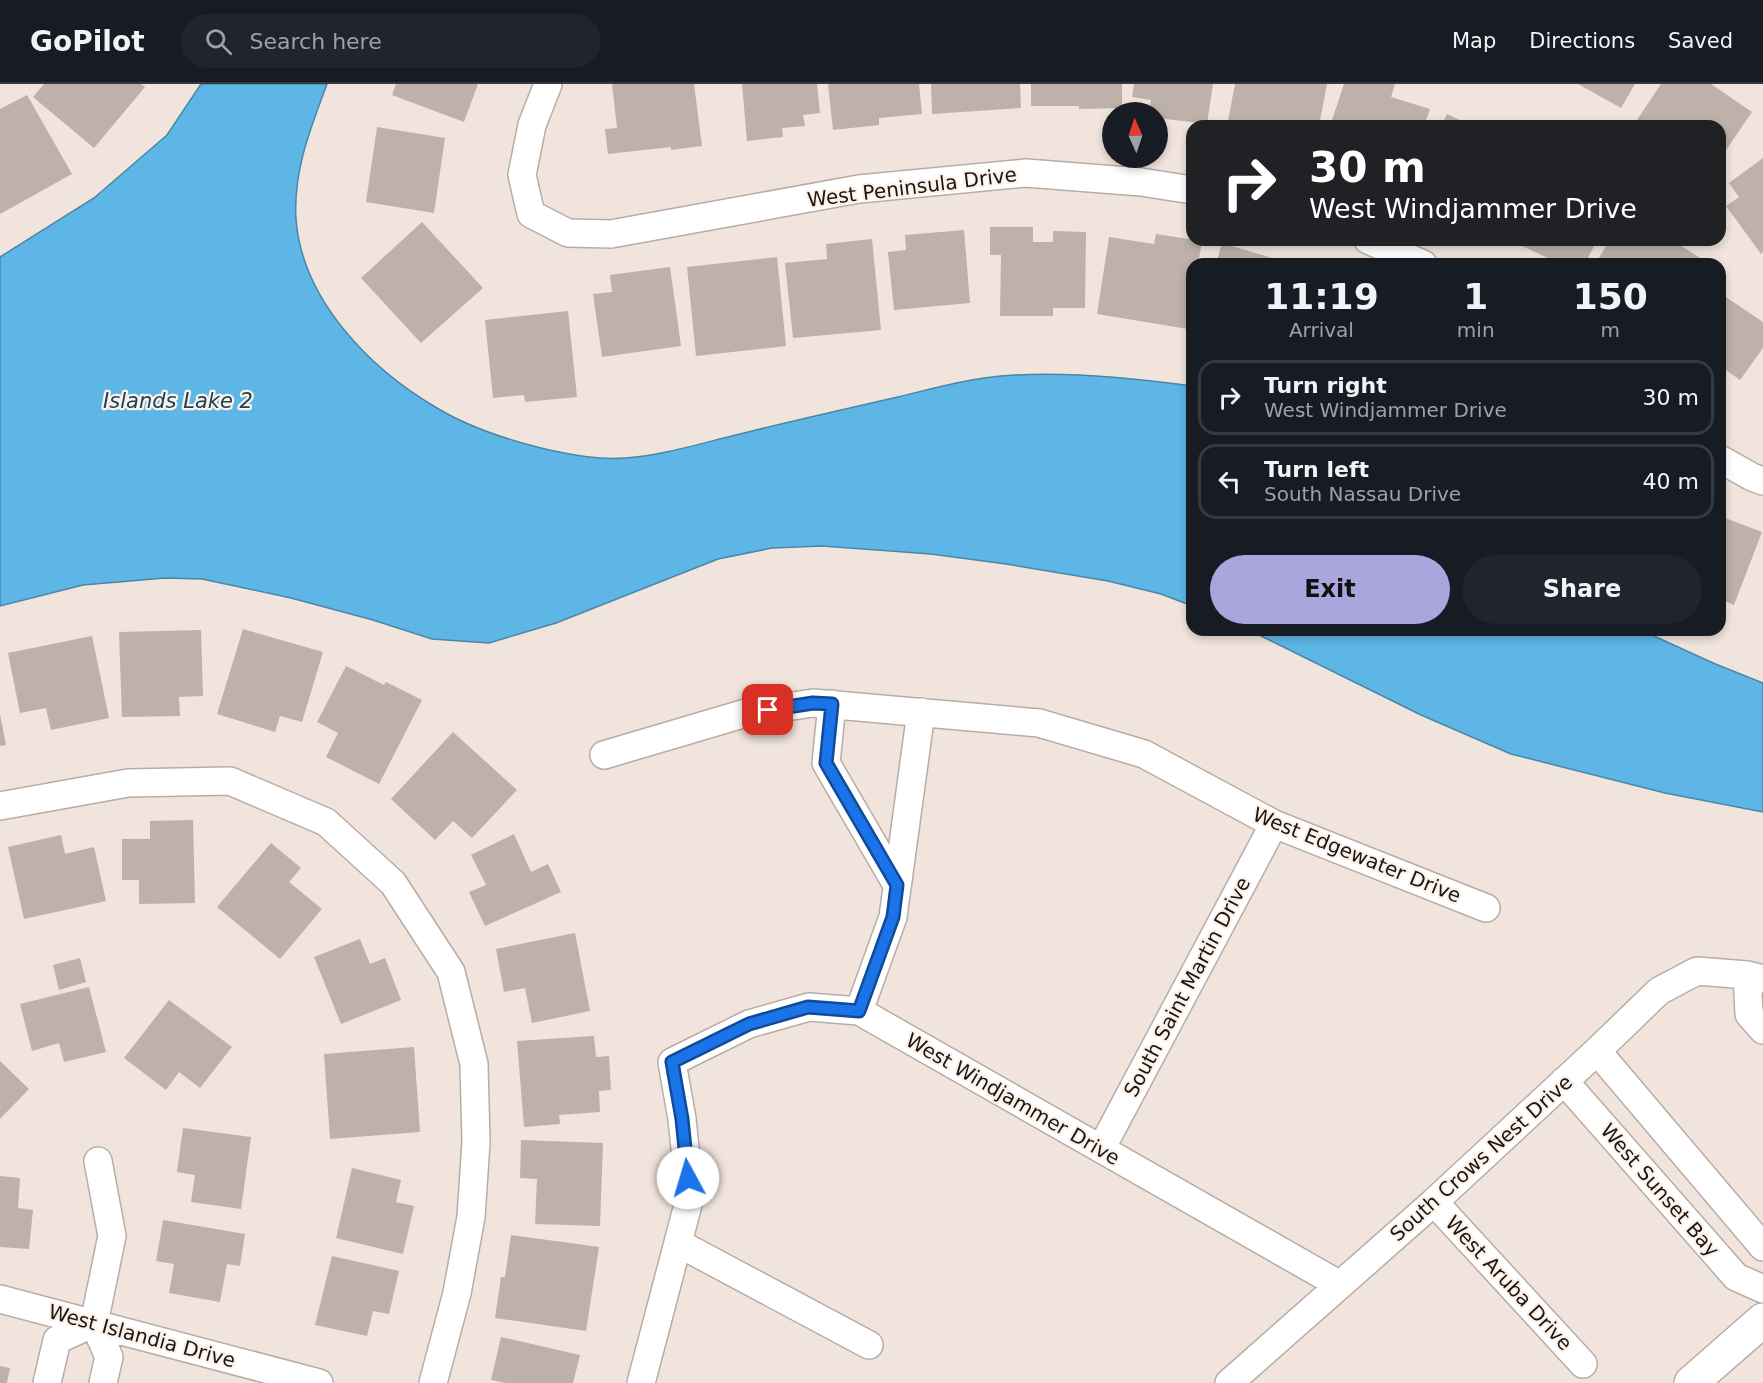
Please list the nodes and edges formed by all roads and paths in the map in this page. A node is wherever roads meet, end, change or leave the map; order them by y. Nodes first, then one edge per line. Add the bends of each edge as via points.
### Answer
1 (548, 84) edge
2 (1186, 189) edge
3 (1382, 246) edge
4 (1409, 258) edge
5 (1726, 462) edge
6 (1763, 481) edge
7 (832, 704) junction
8 (921, 712) junction
9 (604, 755) dead end
10 (0, 806) edge
11 (1274, 824) junction
12 (897, 885) junction
13 (1486, 908) dead end
14 (1755, 977) edge
15 (859, 1011) junction
16 (1763, 1030) edge
17 (1597, 1051) junction
18 (1564, 1081) junction
19 (1101, 1149) junction
20 (98, 1161) dead end
21 (1434, 1202) junction
22 (678, 1243) junction
23 (1763, 1247) edge
24 (1340, 1285) junction
25 (1763, 1289) edge
26 (0, 1299) edge
27 (1763, 1320) edge
28 (94, 1323) junction
29 (869, 1345) dead end
30 (1583, 1364) dead end
31 (47, 1383) edge
32 (103, 1383) edge
33 (319, 1383) edge
34 (433, 1383) edge
35 (641, 1383) edge
36 (1229, 1383) edge
37 (1691, 1383) edge

1 - 2 street, West Peninsula Drive via 532,125 522,175 531,214 568,233 610,234 859,189 1026,173
3 - 4 street
5 - 6 street
7 - 8 street, West Edgewater Drive
7 - 9 street, West Edgewater Drive via 746,713
7 - 12 street via 826,763
8 - 11 street, West Edgewater Drive via 1039,723 1144,754
8 - 12 street
10 - 34 street via 128,783 230,781 326,822 393,883 451,972 474,1064 476,1142 471,1217 457,1293
11 - 13 street, West Edgewater Drive
11 - 19 street, South Saint Martin Drive
12 - 15 street via 893,917
14 - 16 street, South Crows Nest Drive via 1749,1014
14 - 17 street, South Crows Nest Drive via 1697,971 1659,991
15 - 19 street, West Windjammer Drive
15 - 22 street, West Windjammer Drive via 808,1007 749,1024 672,1062 690,1197
17 - 18 street, South Crows Nest Drive
17 - 23 street, West Sunset Bay
18 - 21 street, South Crows Nest Drive
18 - 25 street, West Sunset Bay via 1736,1277
19 - 24 street, West Windjammer Drive
20 - 28 street via 112,1236
21 - 24 street, South Crows Nest Drive
21 - 30 street, West Aruba Drive
22 - 29 street
22 - 35 street
24 - 36 street, South Crows Nest Drive
26 - 28 street, West Islandia Drive
27 - 37 street
28 - 31 street via 57,1340
28 - 32 street via 109,1357
28 - 33 street, West Islandia Drive

